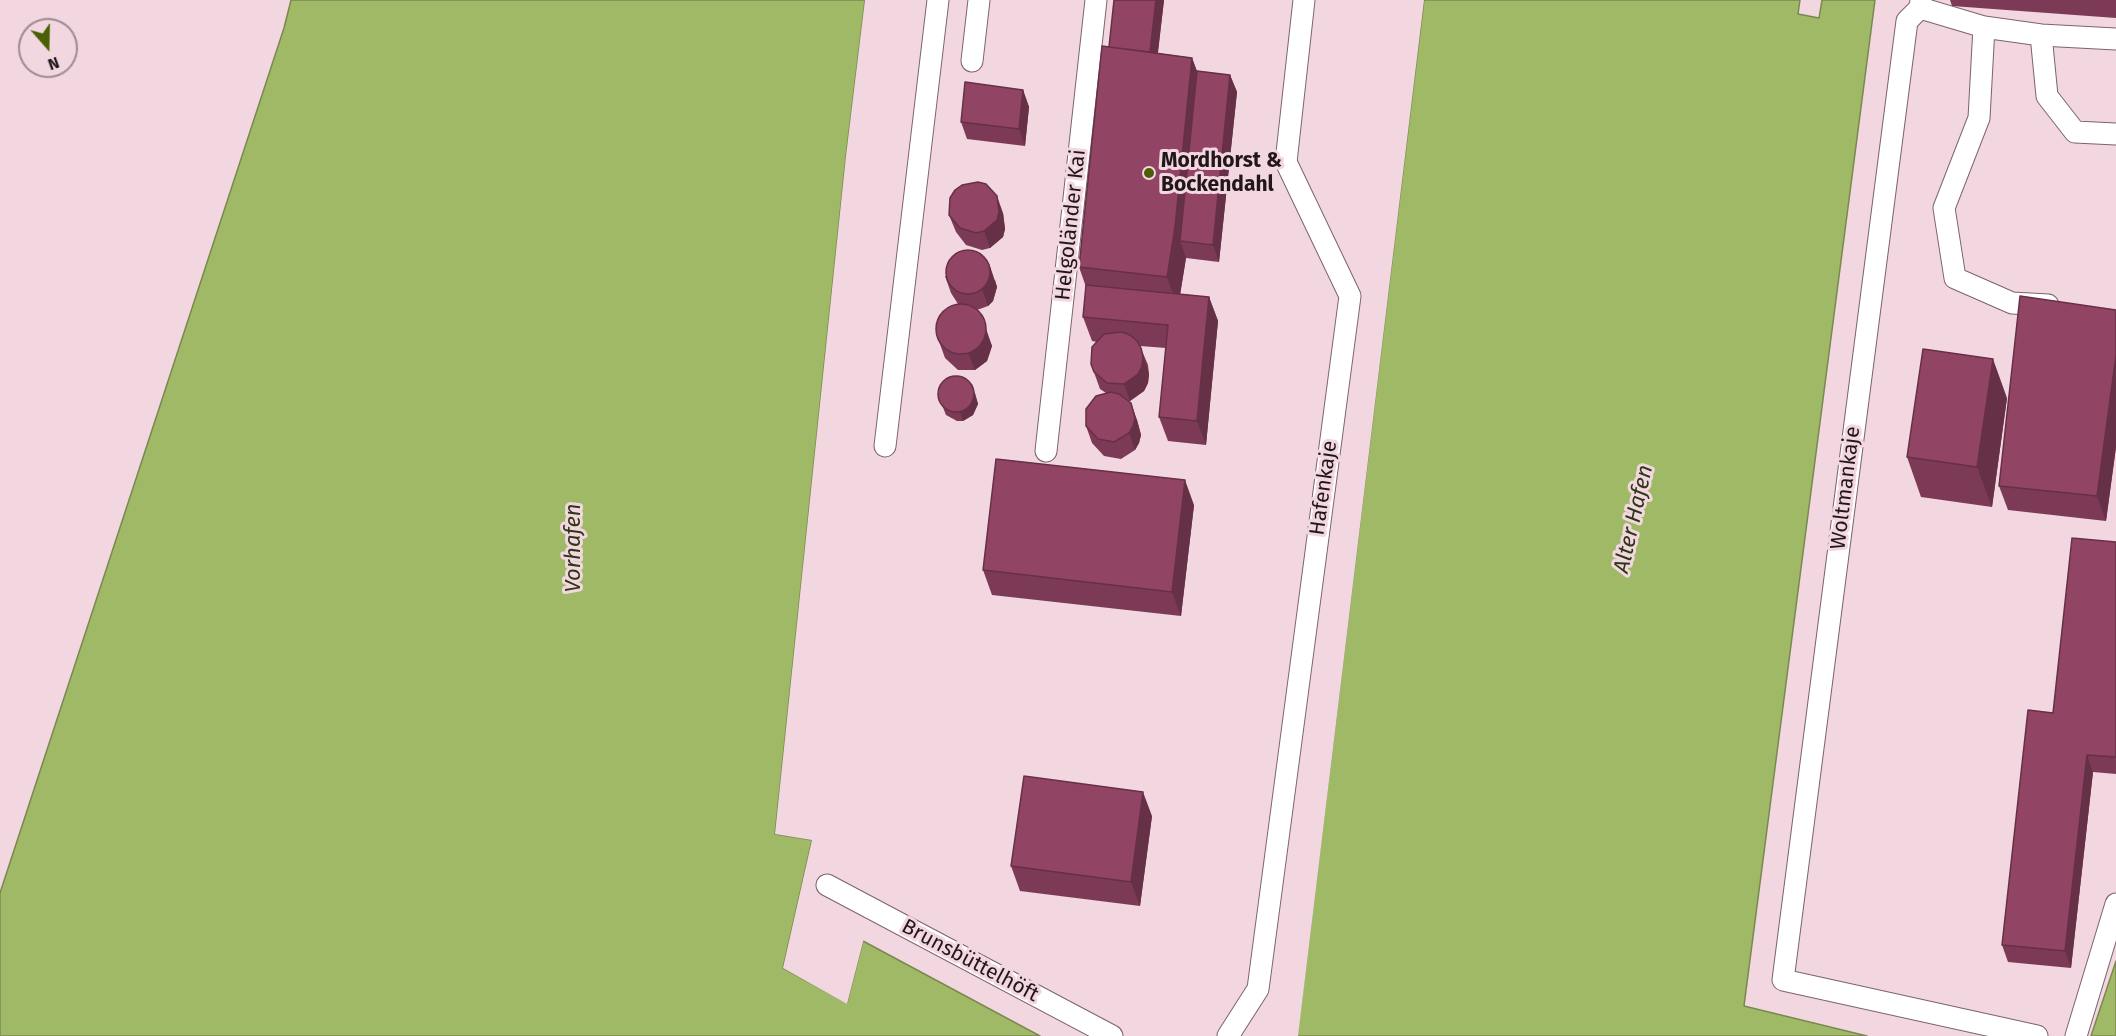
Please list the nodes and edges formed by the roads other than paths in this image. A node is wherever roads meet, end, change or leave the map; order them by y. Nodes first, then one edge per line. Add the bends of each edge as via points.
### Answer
1 (938, 0) edge
2 (979, 0) edge
3 (1096, 0) edge
4 (1304, 0) edge
5 (1920, 4) edge
6 (1984, 27) junction
7 (2041, 35) junction
8 (2116, 39) edge
9 (972, 61) dead end
10 (2116, 134) edge
11 (2070, 307) edge
12 (885, 446) dead end
13 (1046, 451) dead end
14 (827, 885) dead end
15 (2116, 904) edge
16 (1112, 1036) edge
17 (1228, 1036) edge
18 (2037, 1036) edge
19 (2076, 1036) edge

1 - 12 lane
2 - 9 lane
3 - 13 lane, Helgoländer Kai
4 - 17 lane, Hafenkaje via 1286,162 1350,296 1258,989
5 - 6 lane
5 - 18 lane, Woltmankaje via 1906,21 1783,980
6 - 7 lane
6 - 11 lane via 1979,118 1944,208 1955,278 2012,303
7 - 8 lane
7 - 10 lane via 2047,96 2075,132
14 - 16 lane, Brunsbüttelhöft
15 - 19 lane

